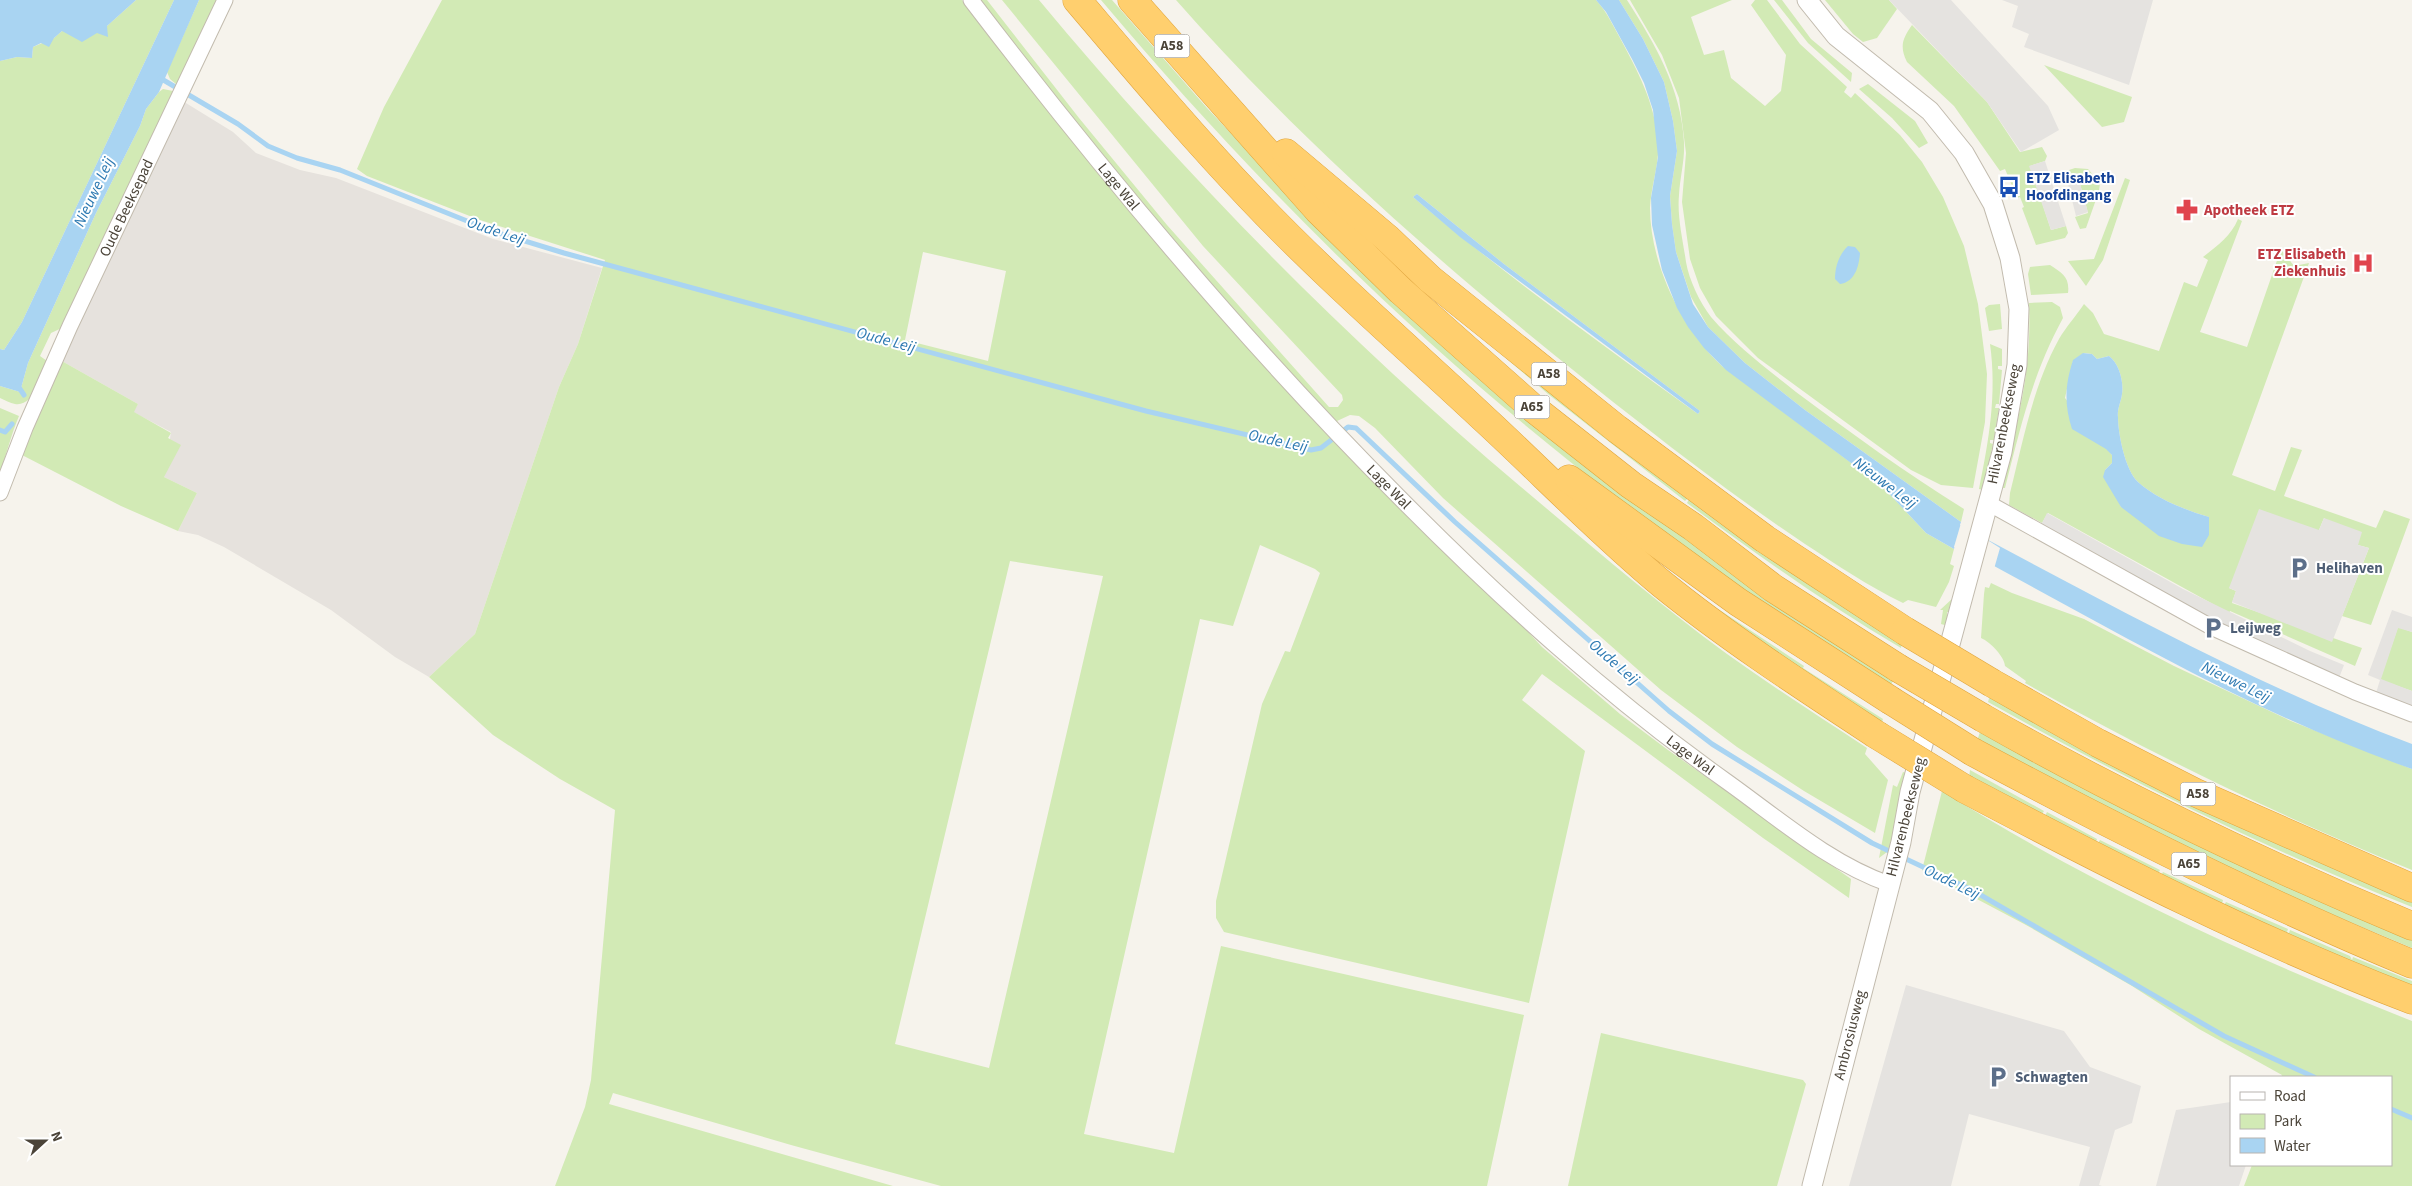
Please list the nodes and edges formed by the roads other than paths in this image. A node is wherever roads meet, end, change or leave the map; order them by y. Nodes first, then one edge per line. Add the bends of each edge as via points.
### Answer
1 (225, 0) edge
2 (971, 0) edge
3 (1077, 0) edge
4 (1132, 0) edge
5 (1807, 0) edge
6 (1212, 91) junction
7 (1480, 415) junction
8 (0, 493) edge
9 (1986, 510) junction
10 (2412, 714) edge
11 (1889, 884) junction
12 (2412, 888) edge
13 (2412, 926) edge
14 (2412, 964) edge
15 (2412, 1000) edge
16 (1812, 1186) edge

1 - 8 street, Oude Beeksepad via 70,326
2 - 11 street, Lage Wal via 1080,139 1199,282 1330,426 1447,546 1527,622 1628,709 1846,866
3 - 7 highway, A58 via 1252,199 1383,328
4 - 6 highway, A58
5 - 9 street, Hilvarenbeekseweg via 1836,36 1930,110 1964,153 1993,204 2010,258 2019,309 2009,417
6 - 12 highway, A58, bridge via 1387,238 1430,279 1617,429 1766,540 1906,631 2098,743 2194,792
6 - 13 highway, A65, bridge via 1318,210 1401,291 1534,408 1631,485 1773,588 1898,668 2078,772 2199,832
7 - 14 highway, A65, bridge via 1738,602 1973,752 2187,863
7 - 15 highway, A58, bridge via 1664,585 1776,670 1877,735 1965,788 2169,895 2330,969
9 - 10 street via 2213,628
9 - 11 street, Hilvarenbeekseweg via 1910,792
11 - 16 street, Ambrosiusweg

